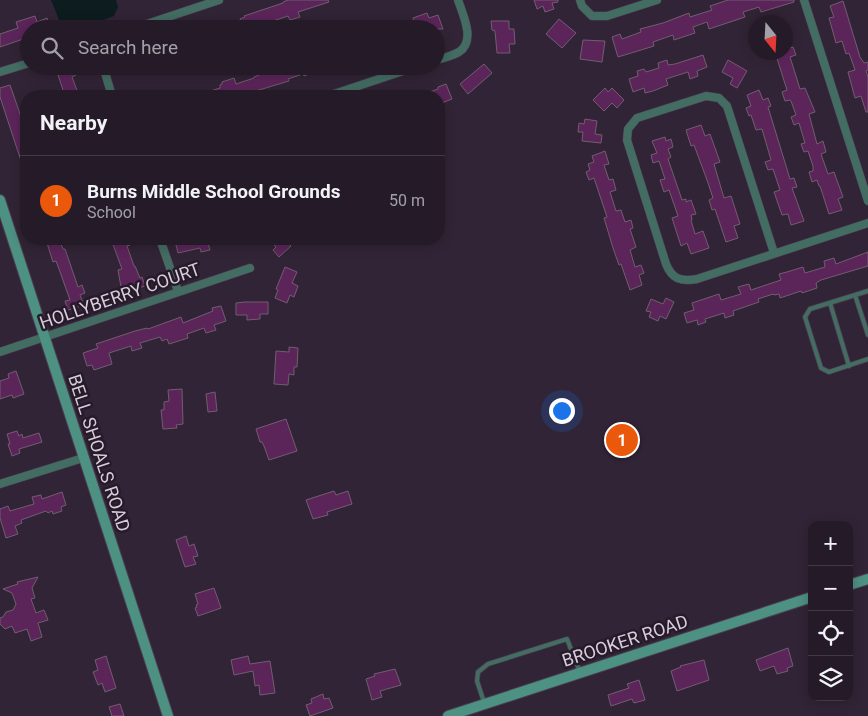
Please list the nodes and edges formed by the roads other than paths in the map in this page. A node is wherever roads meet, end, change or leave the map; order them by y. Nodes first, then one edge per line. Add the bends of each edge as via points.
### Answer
1 (219, 0) edge
2 (458, 0) edge
3 (580, 0) edge
4 (657, 0) edge
5 (804, 0) edge
6 (159, 20) edge
7 (445, 57) edge
8 (20, 66) edge
9 (0, 72) edge
10 (106, 75) edge
11 (391, 75) edge
12 (110, 90) edge
13 (346, 90) edge
14 (0, 200) edge
15 (868, 201) edge
16 (868, 223) edge
17 (162, 245) edge
18 (774, 253) junction
19 (250, 268) dead end
20 (178, 291) junction
21 (868, 291) edge
22 (855, 295) junction
23 (830, 303) junction
24 (868, 335) edge
25 (44, 337) junction
26 (0, 352) edge
27 (868, 359) edge
28 (849, 366) junction
29 (83, 458) junction
30 (0, 484) edge
31 (868, 579) edge
32 (853, 584) edge
33 (808, 598) edge
34 (580, 672) junction
35 (485, 704) junction
36 (168, 716) edge
37 (448, 716) edge

1 - 6 street
2 - 7 street via 466,23 467,40 459,52
3 - 4 street via 592,16 607,16
5 - 15 street
8 - 9 street
10 - 12 street
11 - 13 street
14 - 25 main road, BELL SHOALS ROAD
16 - 18 street
17 - 20 street
18 - 18 street via 697,279 683,281 672,276 627,140 628,129 636,118 706,96 719,98 727,106
19 - 20 street, HOLLYBERRY COURT
20 - 25 street, HOLLYBERRY COURT
21 - 22 lane
22 - 23 lane
22 - 24 lane
23 - 28 lane
23 - 28 lane via 810,309 806,317 818,359 821,368 829,372
25 - 26 street, HOLLYBERRY COURT
25 - 29 main road, BELL SHOALS ROAD
27 - 28 lane
29 - 30 street
29 - 36 main road, BELL SHOALS ROAD
31 - 32 main road
33 - 34 main road, BROOKER ROAD
34 - 35 main road, BROOKER ROAD
34 - 35 lane via 567,639 488,664 478,672 477,681
35 - 37 main road, BROOKER ROAD

